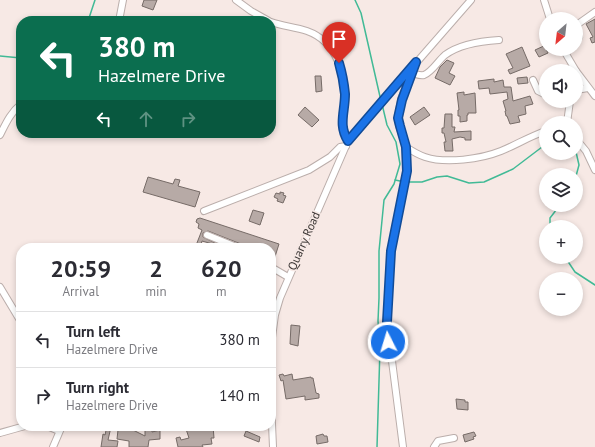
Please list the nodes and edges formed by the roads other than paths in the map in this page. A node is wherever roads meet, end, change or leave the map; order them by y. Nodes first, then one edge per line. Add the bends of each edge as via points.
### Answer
1 (123, 0) edge
2 (236, 0) edge
3 (471, 0) edge
4 (544, 0) edge
5 (548, 12) edge
6 (595, 12) edge
7 (120, 16) edge
8 (260, 16) edge
9 (583, 20) edge
10 (276, 23) edge
11 (499, 40) dead end
12 (416, 62) junction
13 (412, 72) junction
14 (533, 80) dead end
15 (583, 81) edge
16 (588, 88) junction
17 (583, 89) edge
18 (539, 92) edge
19 (595, 96) edge
20 (16, 108) edge
21 (539, 134) edge
22 (0, 135) edge
23 (347, 143) junction
24 (406, 147) junction
25 (583, 147) edge
26 (595, 170) edge
27 (204, 211) dead end
28 (207, 235) dead end
29 (227, 243) edge
30 (276, 270) edge
31 (288, 277) junction
32 (0, 287) edge
33 (276, 312) edge
34 (16, 314) edge
35 (16, 429) edge
36 (59, 431) edge
37 (272, 431) edge
38 (0, 433) edge
39 (454, 438) dead end
40 (53, 447) edge
41 (273, 447) edge
42 (403, 447) edge
43 (434, 447) edge

1 - 7 street
2 - 8 street
3 - 12 street
4 - 5 street
6 - 9 street
10 - 23 street via 308,32 323,40 333,52 343,78 342,130
11 - 13 street via 451,51 425,74
12 - 13 street
12 - 23 street
13 - 24 street via 398,118
14 - 18 street
15 - 16 street
16 - 17 street
16 - 19 street
20 - 22 street
21 - 24 street via 483,157 433,159
23 - 27 street via 309,170
23 - 31 street, Quarry Road
24 - 42 street via 407,171 391,251 387,322
25 - 26 street
28 - 29 street
30 - 31 street
31 - 33 street, Quarry Road
32 - 34 street
35 - 38 street
36 - 40 street
37 - 41 street
39 - 43 street via 438,442

